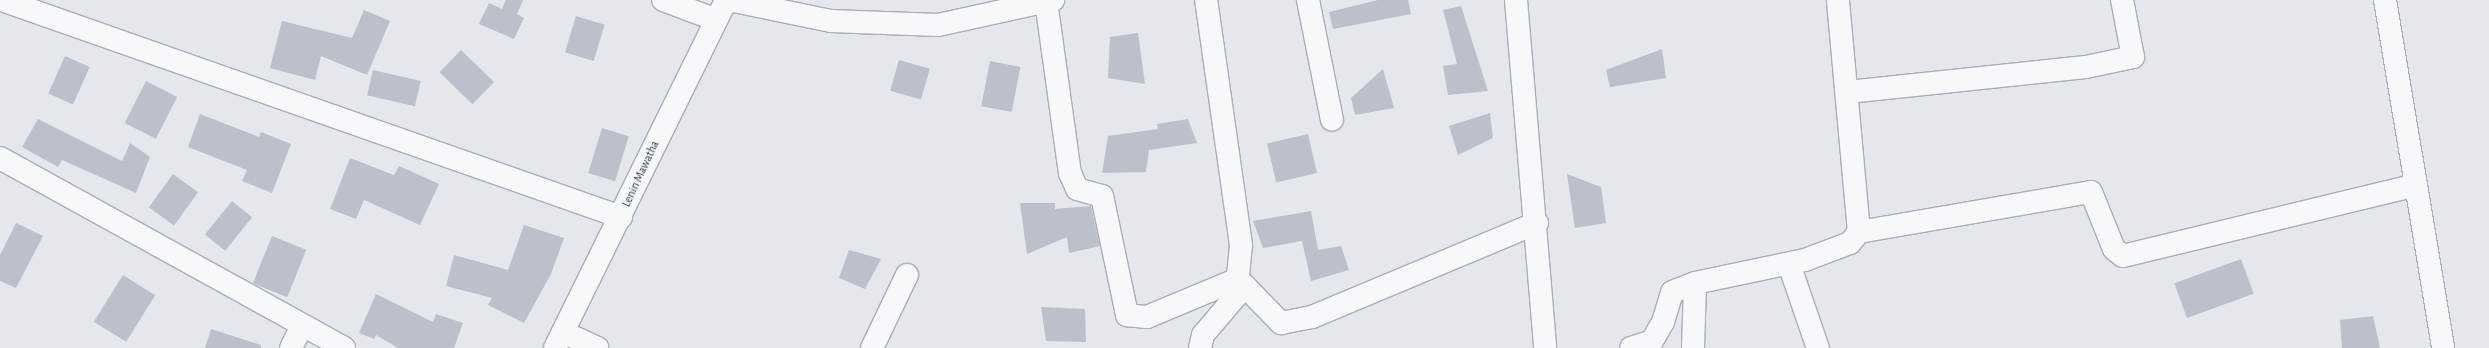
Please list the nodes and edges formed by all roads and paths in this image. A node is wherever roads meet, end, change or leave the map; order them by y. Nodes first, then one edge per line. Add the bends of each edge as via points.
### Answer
1 (2, 0) edge
2 (663, 0) edge
3 (727, 0) edge
4 (1206, 0) edge
5 (1308, 0) edge
6 (1516, 0) edge
7 (1838, 0) edge
8 (2122, 0) edge
9 (2385, 0) edge
10 (1050, 1) edge
11 (714, 19) junction
12 (1848, 92) junction
13 (1332, 120) dead end
14 (0, 158) edge
15 (2416, 185) junction
16 (621, 217) junction
17 (1537, 223) junction
18 (1859, 232) junction
19 (1788, 264) junction
20 (907, 275) dead end
21 (1238, 279) junction
22 (1695, 283) junction
23 (302, 325) junction
24 (559, 340) edge
25 (291, 348) edge
26 (344, 348) edge
27 (597, 348) edge
28 (872, 348) edge
29 (1200, 348) edge
30 (1545, 348) edge
31 (1631, 348) edge
32 (1693, 348) edge
33 (1818, 348) edge
34 (2443, 348) edge

1 - 16 street
2 - 11 street
3 - 10 street via 831,21 938,25
3 - 11 street, Lenin Mawatha
4 - 21 street via 1241,246
5 - 13 street
6 - 17 street
7 - 12 street
8 - 12 street via 2133,57 2086,67
9 - 15 street
10 - 21 street via 1070,173 1077,189 1102,196 1127,315 1147,317
11 - 16 street, Lenin Mawatha
12 - 18 street
14 - 23 street
15 - 18 street via 2123,256 2114,249 2091,192
15 - 34 street
16 - 24 street, Lenin Mawatha
17 - 21 street via 1312,318 1281,323
17 - 30 street
18 - 19 street via 1850,243
19 - 22 street
19 - 33 street
20 - 28 street
21 - 29 street via 1236,296 1202,335
22 - 31 street via 1672,292 1664,322 1652,342
22 - 32 street
23 - 25 street
23 - 26 street
24 - 27 street

